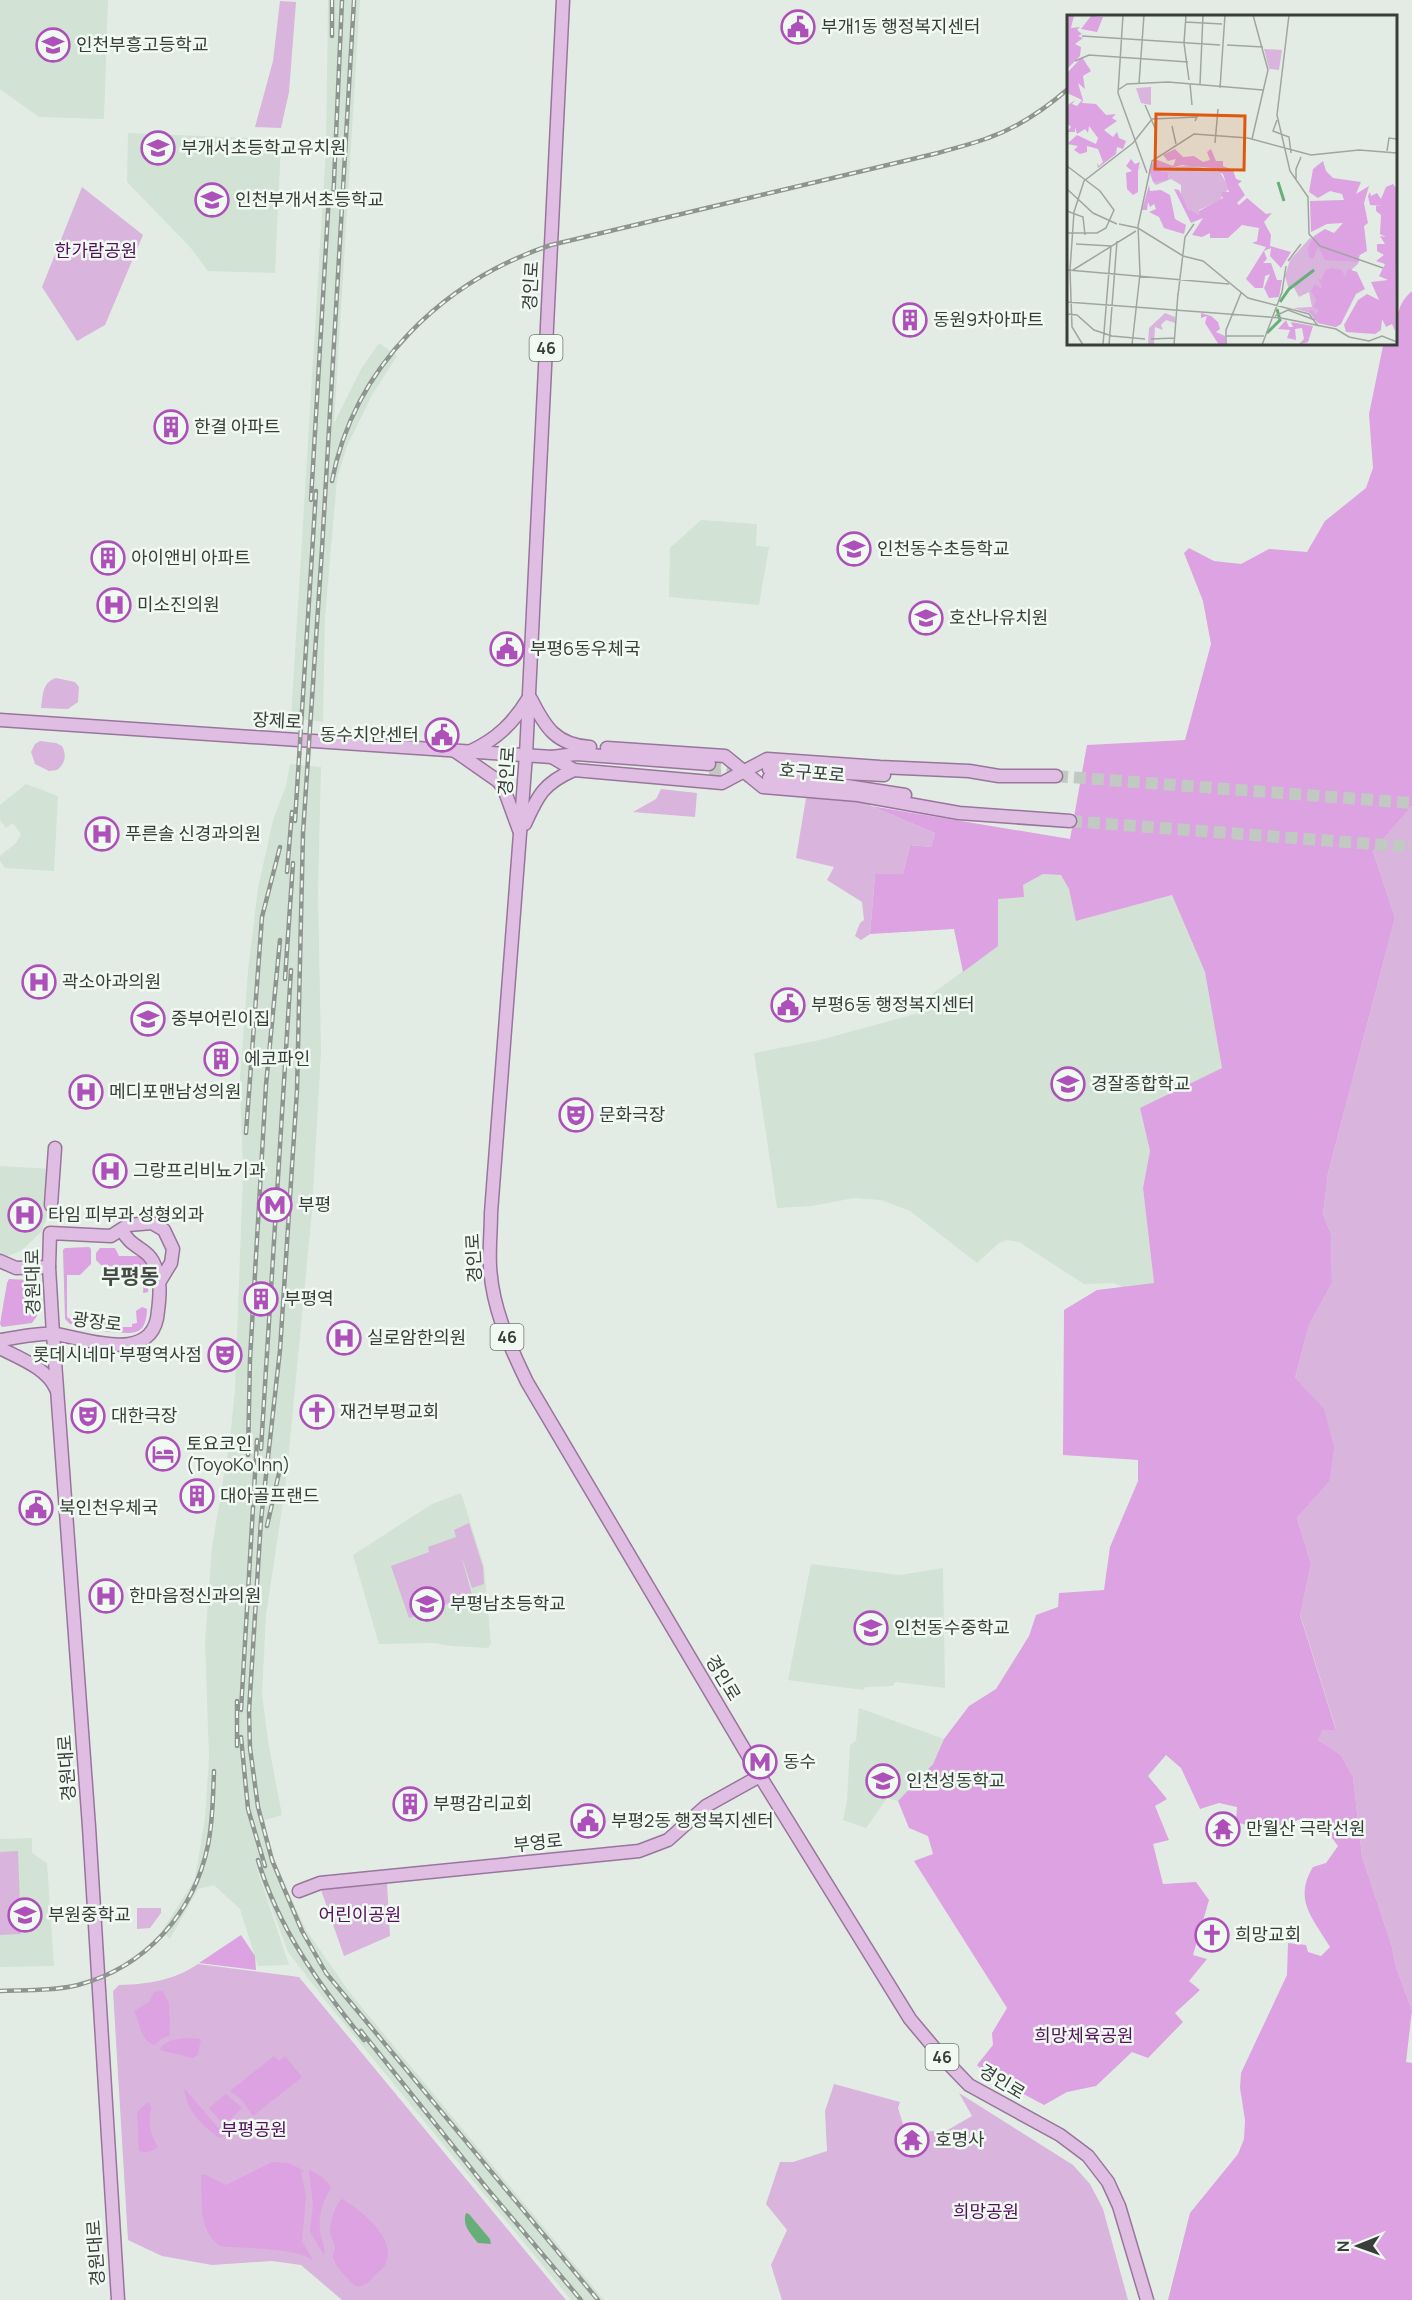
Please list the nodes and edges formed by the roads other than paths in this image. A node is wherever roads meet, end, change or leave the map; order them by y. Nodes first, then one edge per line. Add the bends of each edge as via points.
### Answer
1 (563, 0) edge
2 (530, 696) junction
3 (0, 720) edge
4 (576, 746) junction
5 (453, 750) junction
6 (470, 751) junction
7 (526, 755) junction
8 (552, 757) junction
9 (709, 769) tunnel mouth
10 (574, 770) junction
11 (743, 771) junction
12 (999, 776) junction
13 (1056, 776) tunnel mouth
14 (997, 815) junction
15 (1070, 821) tunnel mouth
16 (521, 834) junction
17 (55, 1148) dead end
18 (51, 1205) dead end
19 (122, 1230) junction
20 (50, 1233) joint
21 (0, 1261) edge
22 (49, 1268) junction
23 (160, 1281) junction
24 (53, 1334) junction
25 (0, 1340) edge
26 (0, 1348) edge
27 (58, 1392) junction
28 (760, 1776) junction
29 (299, 1891) dead end
30 (118, 2300) edge
31 (1147, 2300) edge

1 - 2 main road, 경인로 / 46
2 - 4 main road via 543,723 556,737
2 - 6 main road via 516,719 490,742
2 - 7 main road, 경인로 / 46
3 - 5 main road, 장제로
4 - 8 main road
4 - 11 main road via 725,756
5 - 6 main road, 장제로
5 - 16 main road via 498,781
6 - 7 main road, 장제로
7 - 8 main road, 장제로
7 - 16 main road, 경인로 / 46
8 - 9 main road, 장제로 via 574,764
8 - 10 main road
10 - 11 main road via 722,783
10 - 16 main road via 554,779 536,800
11 - 12 main road, 호구포로 via 766,759
11 - 14 main road, 호구포로 via 763,787 858,795 959,813
12 - 13 main road, 호구포로
12 - 14 main road, 호구포로 via 769,774 881,790
14 - 15 main road, 호구포로
16 - 28 main road, 경인로 / 46 via 491,1214 490,1267 498,1312 529,1386
17 - 18 main road
19 - 20 main road, 광장로 via 106,1236
19 - 23 main road, 광장로 via 129,1242 148,1254
19 - 23 main road, 광장로 via 128,1225 152,1222 164,1230 173,1249
20 - 22 main road, 경원대로
21 - 22 main road via 16,1268
22 - 24 main road, 경원대로
23 - 24 main road, 광장로 via 157,1325 146,1340 119,1344
24 - 25 main road, 광장로
24 - 27 main road, 경원대로
26 - 27 main road via 47,1375
27 - 30 main road, 경원대로
28 - 29 main road, 부영로 via 706,1806 668,1840 639,1851 320,1883
28 - 31 main road, 경인로 / 46 via 910,2019 941,2056 969,2085 1060,2135 1088,2156 1108,2182

